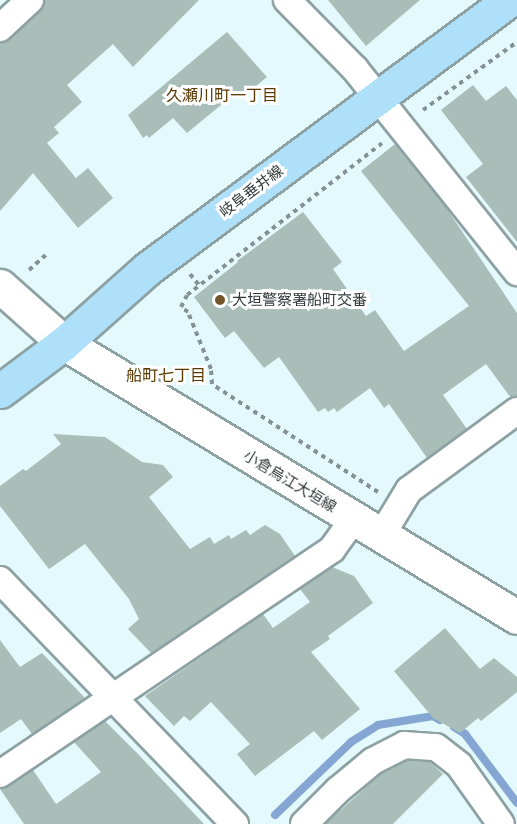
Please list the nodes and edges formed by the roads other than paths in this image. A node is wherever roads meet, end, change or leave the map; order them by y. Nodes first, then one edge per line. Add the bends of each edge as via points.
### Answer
1 (30, 0) edge
2 (287, 0) edge
3 (509, 0) edge
4 (0, 28) edge
5 (377, 96) junction
6 (517, 272) edge
7 (0, 286) edge
8 (64, 343) junction
9 (0, 391) edge
10 (517, 411) edge
11 (353, 520) junction
12 (381, 536) junction
13 (0, 580) edge
14 (517, 617) edge
15 (112, 698) junction
16 (0, 774) edge
17 (235, 824) edge
18 (304, 824) edge
19 (501, 824) edge

1 - 4 street
2 - 5 street via 339,51
3 - 5 main road, 岐阜垂井線
5 - 6 street
5 - 8 main road, 岐阜垂井線 via 147,268
7 - 8 main road, 小倉烏江大垣線
8 - 9 main road, 岐阜垂井線
8 - 11 main road, 小倉烏江大垣線
10 - 12 street via 408,490
11 - 12 main road, 小倉烏江大垣線
11 - 15 street via 332,549
12 - 14 main road, 小倉烏江大垣線
13 - 15 street
15 - 16 street
15 - 17 street
18 - 19 street via 373,761 404,745 436,747 459,765

